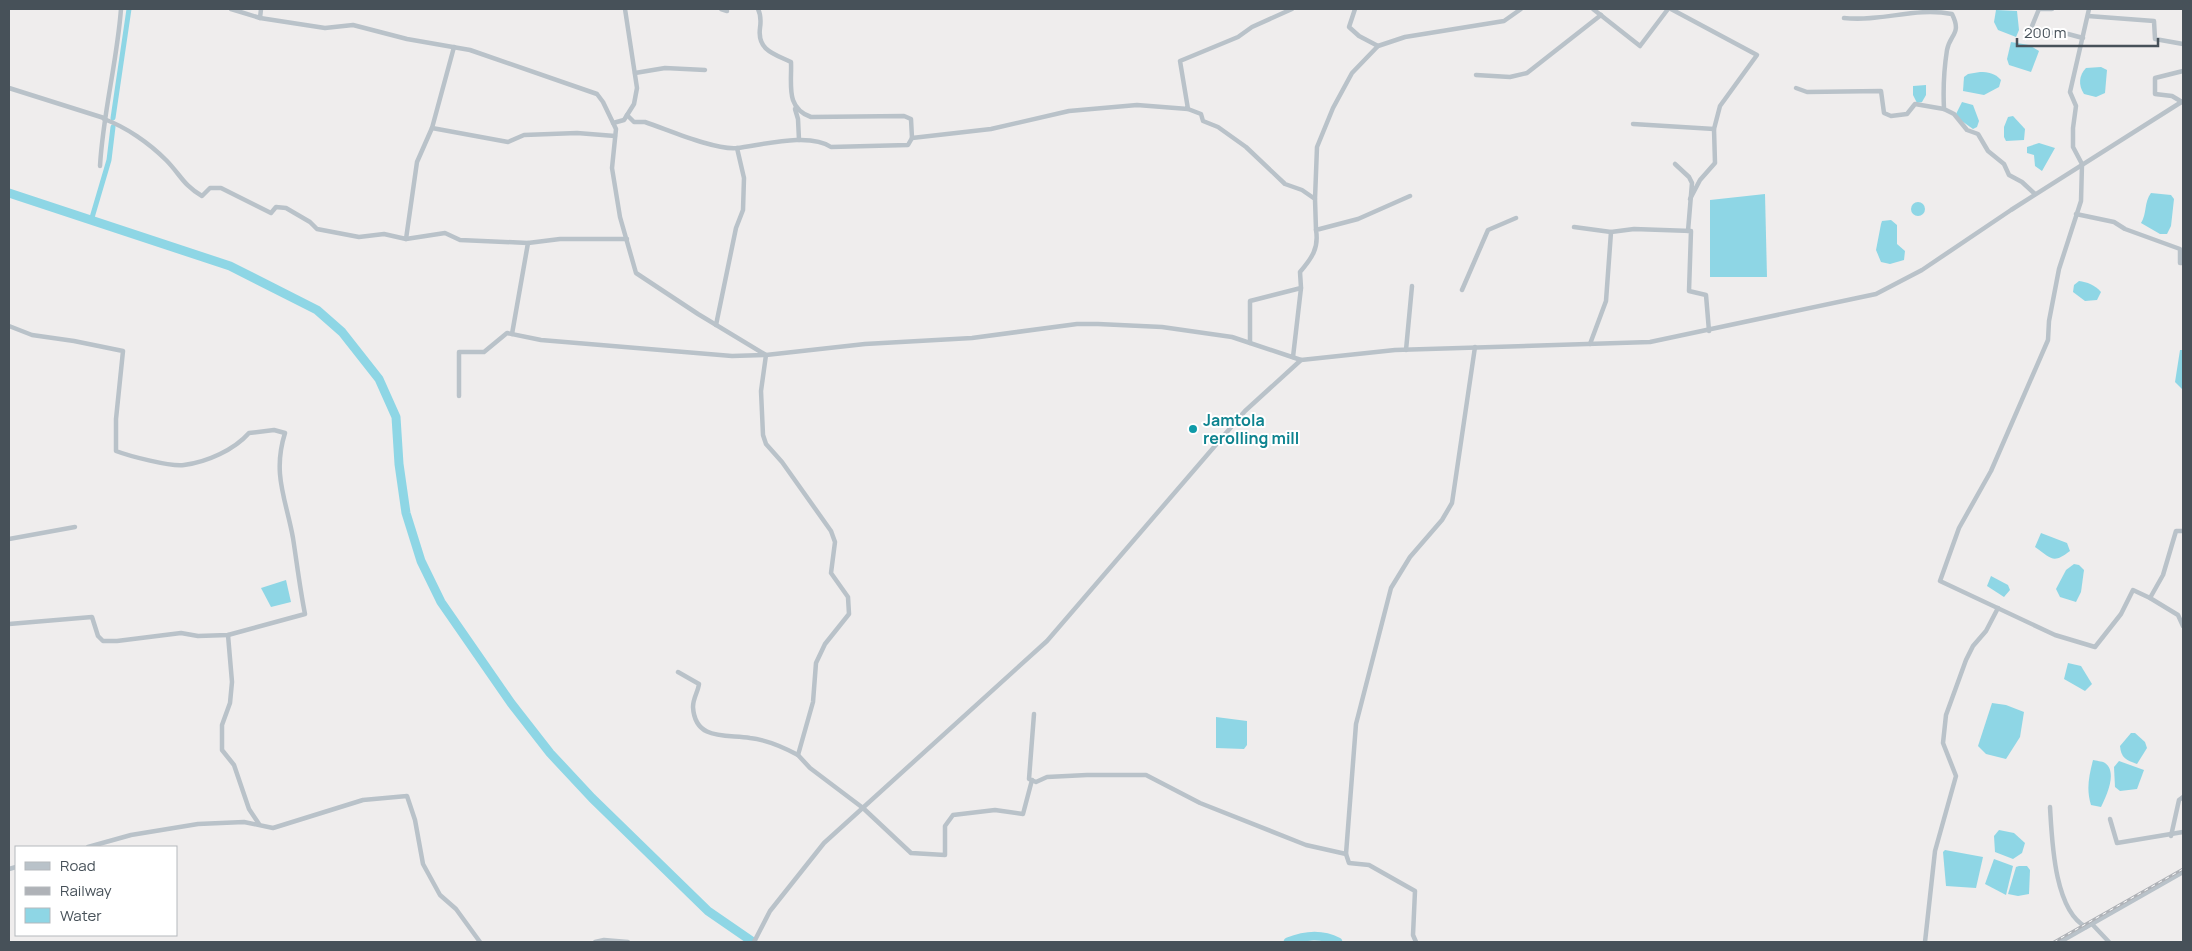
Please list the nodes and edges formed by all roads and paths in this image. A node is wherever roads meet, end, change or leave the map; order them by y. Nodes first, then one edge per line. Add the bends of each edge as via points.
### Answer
1 (121, 9) edge
2 (231, 9) edge
3 (261, 9) edge
4 (625, 9) edge
5 (722, 9) edge
6 (758, 9) edge
7 (1292, 9) edge
8 (1355, 9) edge
9 (1521, 9) edge
10 (1593, 9) edge
11 (1670, 9) edge
12 (2052, 9) edge
13 (2089, 9) edge
14 (727, 11) dead end
15 (1953, 11) edge
16 (1601, 15) junction
17 (2088, 16) junction
18 (260, 18) junction
19 (1844, 18) dead end
20 (2083, 38) junction
21 (2183, 44) edge
22 (1378, 46) junction
23 (454, 47) junction
24 (706, 70) dead end
25 (2183, 71) edge
26 (635, 73) junction
27 (1476, 75) dead end
28 (9, 88) edge
29 (1796, 88) dead end
30 (2183, 102) edge
31 (794, 106) junction
32 (1944, 109) junction
33 (1188, 110) junction
34 (627, 115) junction
35 (104, 118) junction
36 (613, 123) junction
37 (1633, 124) dead end
38 (432, 128) junction
39 (1714, 129) junction
40 (615, 136) junction
41 (912, 138) junction
42 (799, 140) junction
43 (737, 148) junction
44 (1675, 164) dead end
45 (2082, 164) junction
46 (100, 166) dead end
47 (2035, 194) junction
48 (1410, 196) dead end
49 (1315, 199) junction
50 (1690, 199) junction
51 (2076, 214) junction
52 (1516, 218) dead end
53 (1574, 227) dead end
54 (1316, 230) junction
55 (1688, 231) junction
56 (1612, 232) junction
57 (406, 239) junction
58 (626, 239) junction
59 (528, 243) junction
60 (2183, 263) edge
61 (1412, 286) dead end
62 (1301, 288) junction
63 (1462, 290) dead end
64 (716, 325) junction
65 (9, 326) edge
66 (1709, 331) junction
67 (512, 334) junction
68 (1250, 343) junction
69 (1590, 344) junction
70 (1475, 348) junction
71 (1406, 350) junction
72 (766, 355) junction
73 (1293, 357) junction
74 (1301, 360) junction
75 (459, 396) dead end
76 (76, 527) dead end
77 (2183, 532) edge
78 (9, 539) edge
79 (2150, 598) junction
80 (1998, 608) junction
81 (9, 624) edge
82 (2183, 626) edge
83 (228, 636) junction
84 (678, 672) dead end
85 (1034, 714) dead end
86 (798, 755) junction
87 (1032, 780) junction
88 (2183, 797) edge
89 (2050, 807) dead end
90 (864, 808) junction
91 (2110, 819) dead end
92 (260, 825) junction
93 (2183, 832) edge
94 (2171, 836) junction
95 (92, 846) edge
96 (1346, 854) junction
97 (2183, 872) edge
98 (2092, 924) junction
99 (2086, 927) junction
100 (480, 942) edge
101 (595, 942) edge
102 (628, 942) edge
103 (754, 942) edge
104 (1416, 942) edge
105 (1925, 942) edge
106 (2060, 942) edge
107 (2109, 942) edge

1 - 35 street
2 - 18 street
3 - 18 street
4 - 26 street
5 - 14 street
6 - 31 street via 761,14 761,44 792,62
7 - 33 street via 1238,37 1180,61
8 - 22 street via 1349,26 1359,36
9 - 22 street via 1504,21 1405,37
10 - 16 street
11 - 16 street via 1640,46
11 - 39 street via 1757,56 1720,106
12 - 20 street via 2039,9 2030,31
13 - 17 street
15 - 19 street via 1922,10 1859,20
15 - 32 street via 1957,23 1947,47
16 - 27 street via 1527,73 1510,77
17 - 20 street
17 - 21 street via 2154,20 2155,39
18 - 23 street via 325,28 353,25
20 - 45 street via 2070,92 2076,106 2074,146
22 - 49 street via 1352,73 1333,108 1318,147
23 - 36 street via 597,94
23 - 38 street
24 - 26 street via 665,68
25 - 30 street via 2155,78 2155,94 2172,96
26 - 34 street via 634,104
28 - 35 street
29 - 32 street via 1807,92 1881,91 1881,108 1891,116 1907,114 1914,104
30 - 45 street
31 - 41 street via 810,117 904,116 911,119
31 - 42 street
32 - 47 street via 1954,114 1967,130 1978,134 1988,151 2004,164 2009,175
33 - 41 street via 1137,105 1069,111 990,129
33 - 49 street via 1201,114 1202,121 1218,127 1246,147 1285,184
34 - 36 street via 624,120
34 - 43 street via 634,122 645,122 722,147
35 - 46 street
35 - 57 street via 157,152 188,188 202,196 210,188 221,188 271,213 276,207 286,208 317,229 359,237 384,234
36 - 40 street
37 - 39 street
38 - 40 street via 508,142 524,135 577,133
38 - 57 street via 417,162
39 - 50 street via 1715,163 1700,180
40 - 58 street via 612,168
41 - 42 street via 908,145 864,147 831,147 826,143
42 - 43 street
43 - 64 street via 744,178 743,210 736,228
44 - 50 street via 1692,183
45 - 47 street
45 - 51 street via 2081,201
47 - 66 street via 1887,290
48 - 54 street via 1358,219
49 - 54 street
50 - 55 street
51 - 60 street via 2114,222 2180,249 2180,263
51 - 80 street via 2059,269 2048,340 1992,471 1959,528 1940,581
52 - 63 street via 1488,230
53 - 56 street
54 - 62 street via 1318,241 1313,256 1300,272
55 - 56 street
55 - 66 street via 1691,231 1689,291 1706,295
56 - 69 street via 1606,301
57 - 59 street via 446,233 460,240
58 - 59 street via 560,239
58 - 64 street via 636,273
59 - 67 street
61 - 71 street
62 - 68 street via 1250,300
62 - 73 street
64 - 72 street
65 - 83 street via 32,336 74,340 123,351 116,451 182,465 224,452 249,433 274,430 285,433 279,461 280,488 293,536 305,614
66 - 69 street via 1650,342
67 - 72 street via 541,340 732,356
67 - 75 street via 507,333 484,352 459,352
68 - 72 street via 1162,326 1077,324 972,338 865,344
68 - 73 street
69 - 70 street
70 - 71 street
70 - 96 street via 1452,503 1442,520 1410,557 1391,588 1380,628 1356,724
71 - 74 street
72 - 86 street via 760,415 766,444 831,532 835,542 831,573 850,605 847,620 825,644 816,663 813,702
73 - 74 street
74 - 90 street via 1245,410 1047,641
76 - 78 street
77 - 79 street via 2176,531 2163,575
79 - 80 street via 2133,590 2121,614 2095,647 2055,635
79 - 82 street via 2178,615
80 - 105 street via 1966,660 1946,715 1943,743 1956,776 1935,850
81 - 83 street via 92,617 98,636 103,640 181,633
83 - 92 street via 232,682 230,703 222,725 222,750 234,765 249,809
84 - 86 street via 699,684 694,700 695,717 714,736 750,738 779,745
85 - 87 street via 1029,779
86 - 90 street via 810,768
87 - 90 street via 1023,814 995,810 952,815 945,826 946,852 942,856 911,853
87 - 96 street via 1087,774 1146,775 1200,803 1306,845
88 - 94 street via 2178,800
89 - 99 street via 2052,851 2060,884 2074,918
90 - 103 street via 824,843 770,911
91 - 94 street via 2117,843
92 - 95 street via 244,822 198,824 131,835
92 - 100 street via 273,828 363,800 407,796 415,820 422,864 440,894 456,909
93 - 94 street
96 - 104 street via 1349,863 1369,865 1415,890 1413,935
97 - 98 street
98 - 99 street
98 - 107 street
99 - 106 street
101 - 102 street

